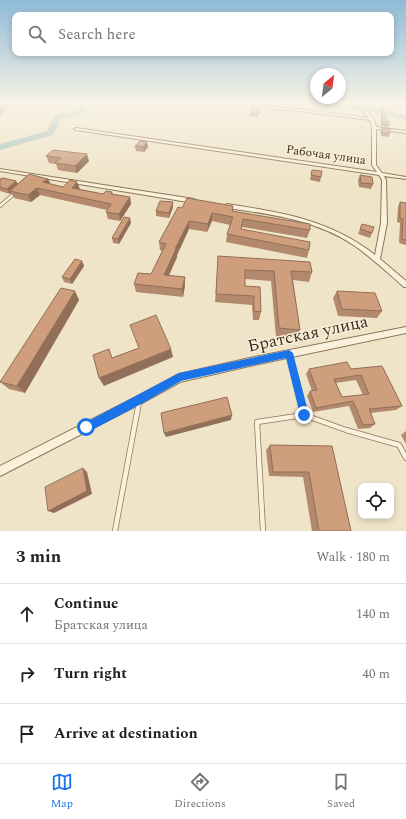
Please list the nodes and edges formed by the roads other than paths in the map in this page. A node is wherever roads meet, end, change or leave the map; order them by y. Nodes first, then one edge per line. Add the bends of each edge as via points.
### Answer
1 (374, 128) edge
2 (76, 129) dead end
3 (380, 129) edge
4 (406, 132) edge
5 (0, 170) edge
6 (378, 173) junction
7 (406, 178) edge
8 (19, 189) edge
9 (200, 202) edge
10 (222, 205) edge
11 (0, 206) edge
12 (377, 259) junction
13 (406, 285) edge
14 (406, 330) edge
15 (289, 353) junction
16 (140, 400) junction
17 (304, 415) junction
18 (406, 458) edge
19 (0, 471) edge
20 (115, 531) edge
21 (263, 531) edge

1 - 6 street via 374,165
2 - 6 street, Рабочая улица
3 - 4 street
5 - 9 street via 28,177
6 - 7 street, Рабочая улица
6 - 12 street via 384,180 384,223
8 - 11 lane
10 - 12 street via 274,213 318,224 348,239
12 - 13 street
14 - 15 street, Братская улица
15 - 16 street, Братская улица via 179,378
15 - 17 lane
16 - 19 street, Братская улица
16 - 20 lane
17 - 18 lane via 399,445
17 - 21 lane via 257,422

